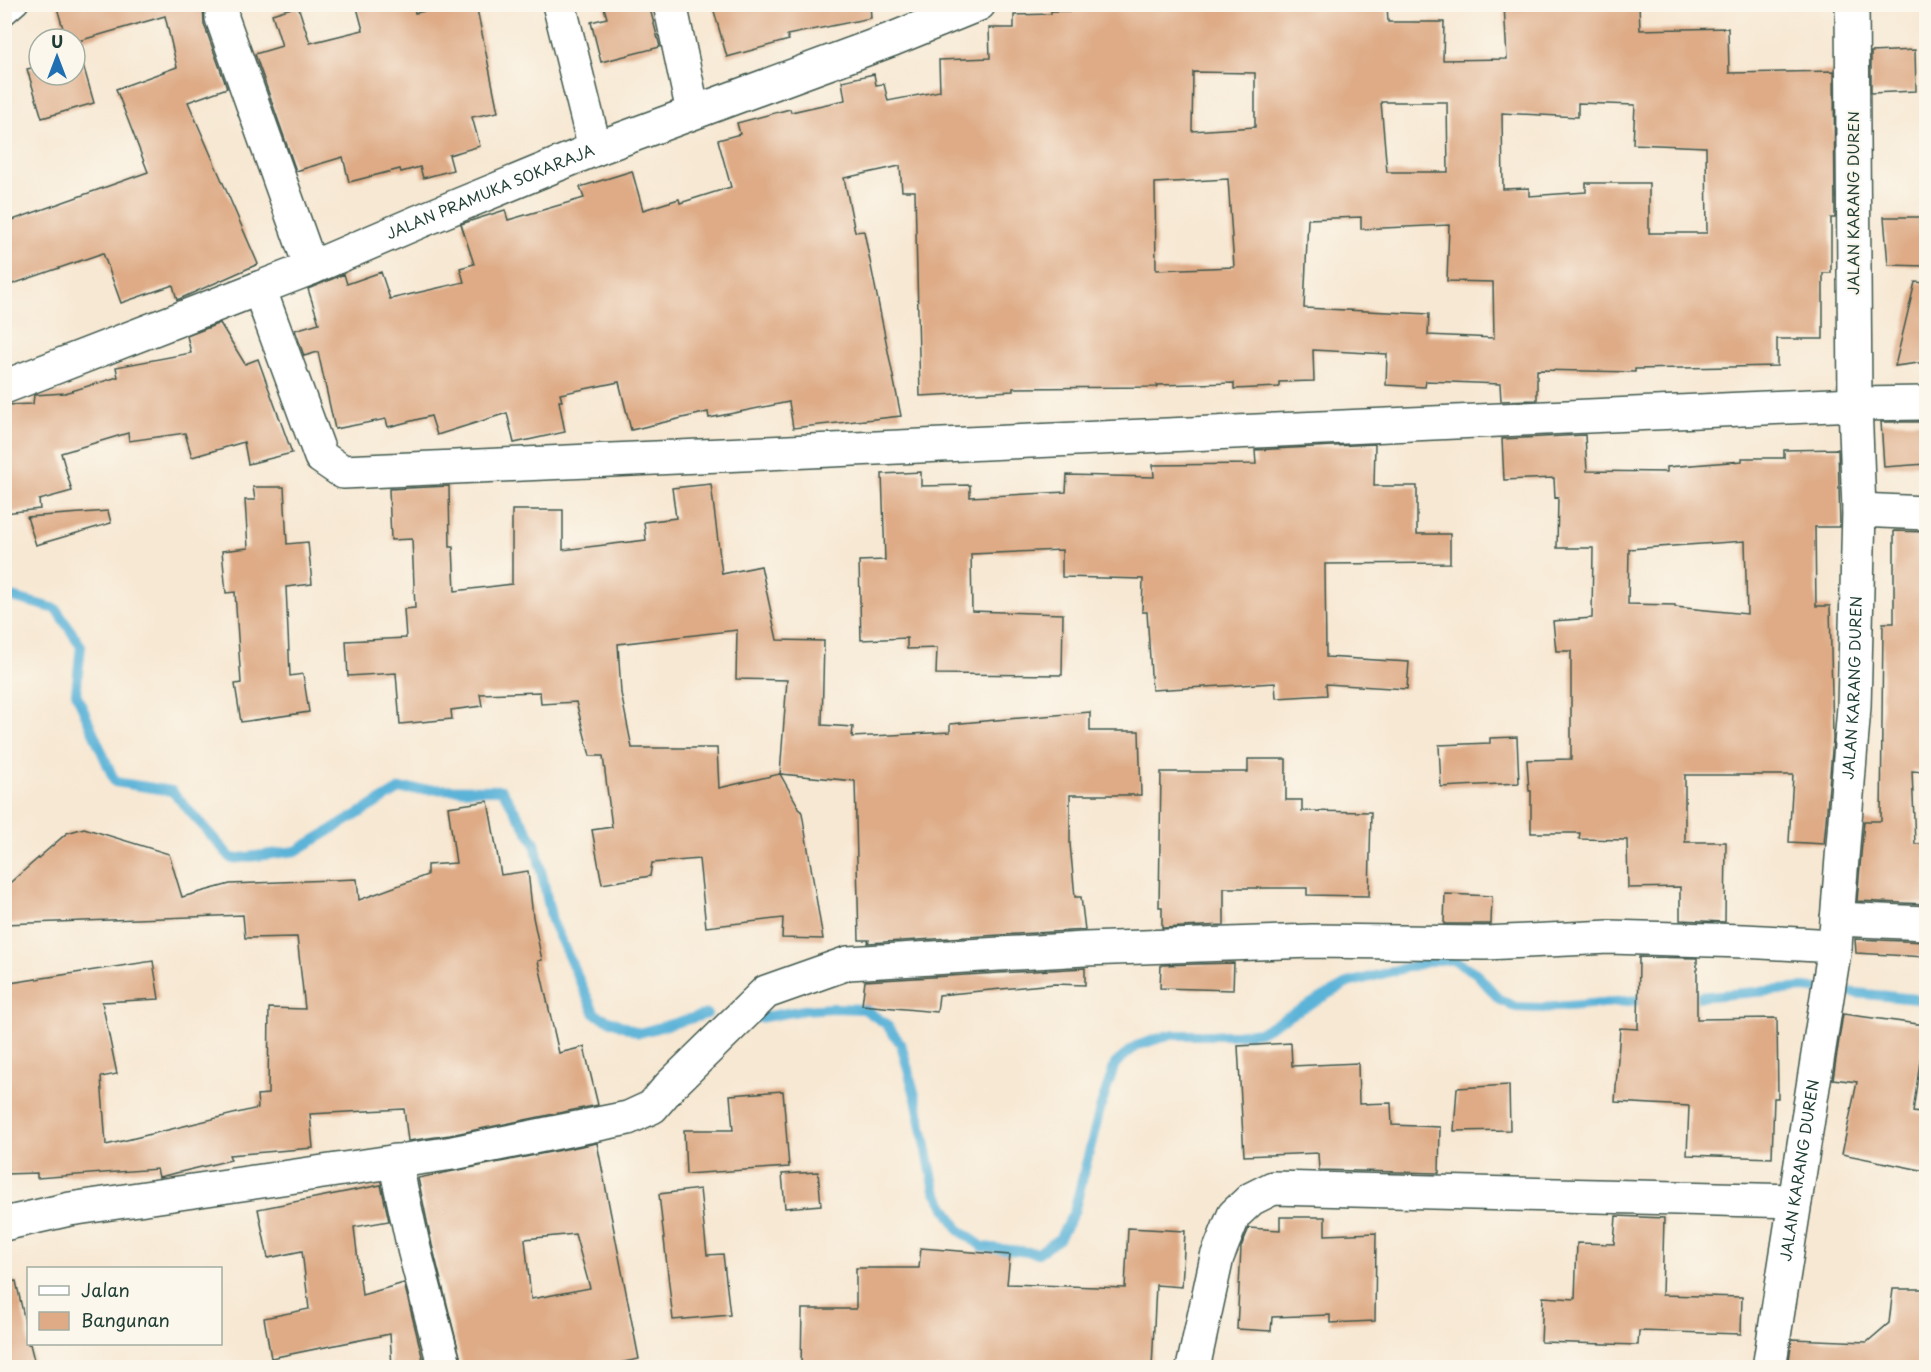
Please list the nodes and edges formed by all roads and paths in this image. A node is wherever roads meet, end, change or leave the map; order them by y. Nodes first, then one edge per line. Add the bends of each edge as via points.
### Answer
1 (19, 4) edge
2 (222, 4) edge
3 (559, 4) edge
4 (670, 4) edge
5 (979, 4) edge
6 (1852, 4) edge
7 (4, 17) edge
8 (693, 112) junction
9 (595, 149) junction
10 (311, 268) junction
11 (259, 288) junction
12 (4, 387) edge
13 (1926, 403) edge
14 (1855, 404) junction
15 (1859, 510) junction
16 (1926, 513) edge
17 (1926, 923) edge
18 (1835, 941) junction
19 (395, 1161) junction
20 (1795, 1201) junction
21 (4, 1224) edge
22 (445, 1368) edge
23 (1193, 1368) edge
24 (1768, 1368) edge

1 - 7 lane
2 - 10 street via 222,18
3 - 9 street
4 - 8 street
5 - 8 street, JALAN PRAMUKA SOKARAJA
6 - 14 street, JALAN KARANG DUREN
8 - 9 street, JALAN PRAMUKA SOKARAJA
9 - 10 street, JALAN PRAMUKA SOKARAJA
10 - 11 street, JALAN PRAMUKA SOKARAJA
11 - 12 street, JALAN PRAMUKA SOKARAJA
11 - 14 street via 321,457 343,472
13 - 14 street
14 - 15 street, JALAN KARANG DUREN
15 - 16 street
15 - 18 street, JALAN KARANG DUREN via 1854,707
17 - 18 street
18 - 19 street via 1609,937 1485,943 1312,941 848,963 766,992 652,1107 628,1119
18 - 20 street, JALAN KARANG DUREN
19 - 21 street via 70,1209
19 - 22 street
20 - 23 street via 1273,1188 1251,1199 1234,1215 1217,1257
20 - 24 street, JALAN KARANG DUREN

